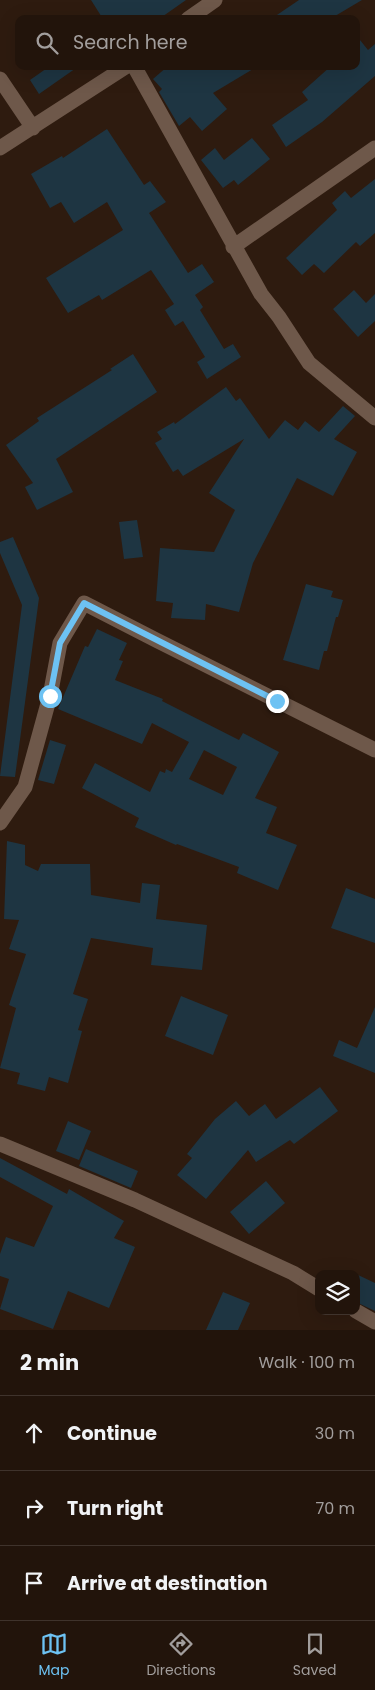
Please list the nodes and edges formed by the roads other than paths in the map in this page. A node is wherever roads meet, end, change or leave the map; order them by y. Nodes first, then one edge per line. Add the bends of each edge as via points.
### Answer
1 (215, 0) edge
2 (192, 10) edge
3 (121, 70) edge
4 (136, 70) edge
5 (0, 79) edge
6 (33, 128) junction
7 (0, 148) edge
8 (375, 148) edge
9 (233, 246) junction
10 (375, 418) edge
11 (375, 750) edge
12 (0, 823) edge
13 (0, 1144) edge
14 (315, 1287) edge
15 (360, 1313) edge
16 (375, 1322) edge

1 - 2 street
3 - 6 street
4 - 9 street
5 - 6 street
6 - 7 street
8 - 9 street
9 - 10 street via 261,294 309,363
11 - 12 street via 84,603 60,643 50,696 25,787
13 - 14 street via 136,1200 293,1273
15 - 16 street

